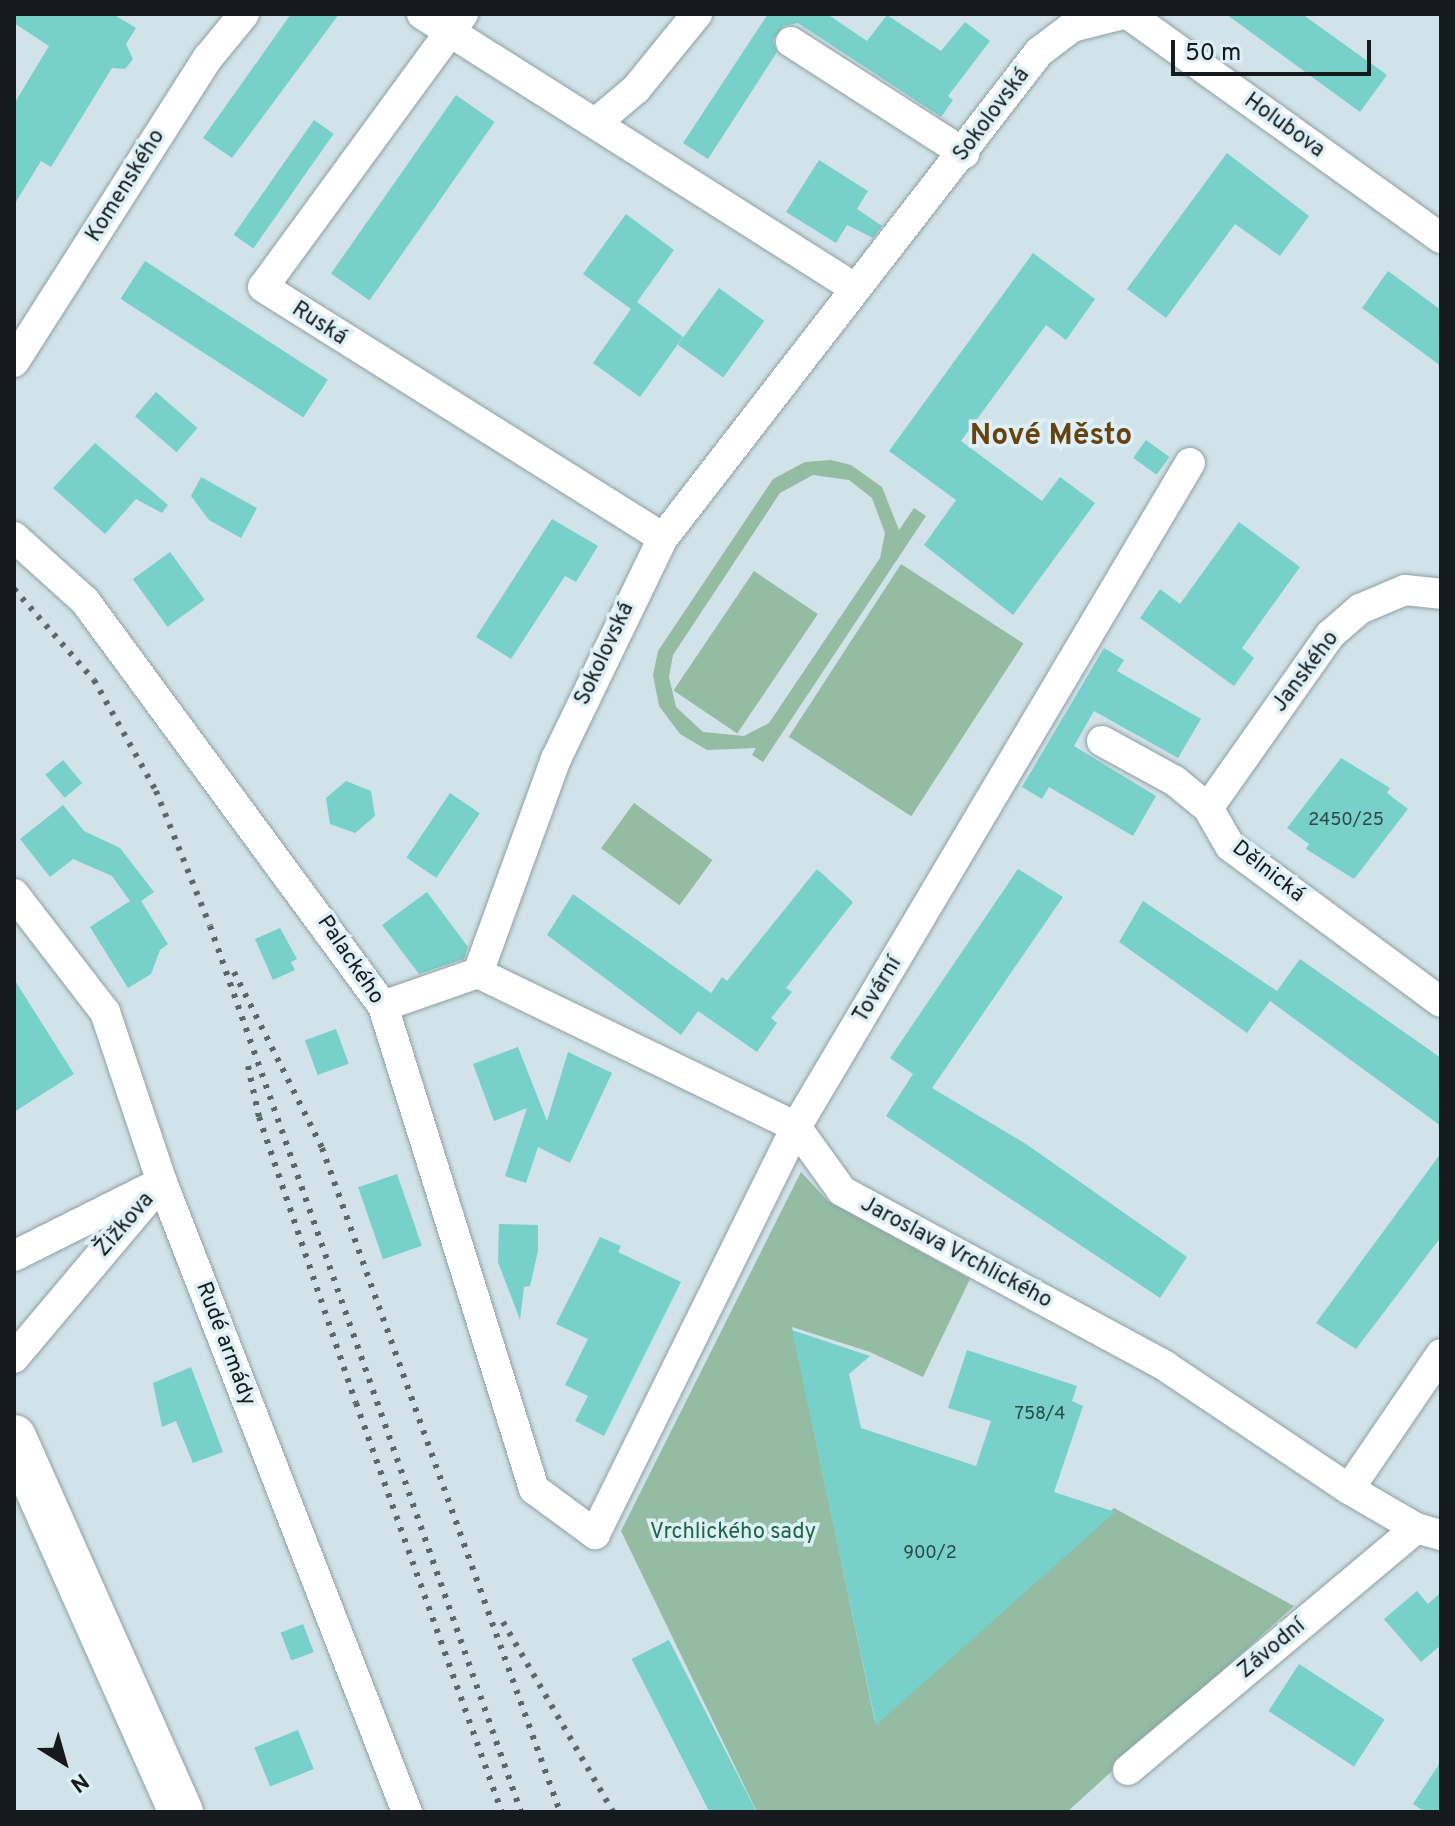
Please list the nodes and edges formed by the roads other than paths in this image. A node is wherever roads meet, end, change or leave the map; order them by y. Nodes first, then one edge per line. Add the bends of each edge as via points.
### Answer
1 (244, 14) edge
2 (422, 14) edge
3 (697, 14) edge
4 (1126, 14) edge
5 (457, 23) edge
6 (791, 42) dead end
7 (598, 121) junction
8 (964, 153) junction
9 (1441, 238) edge
10 (853, 287) junction
11 (14, 362) edge
12 (1190, 463) dead end
13 (14, 537) edge
14 (663, 538) junction
15 (1441, 594) edge
16 (1102, 741) dead end
17 (1208, 808) junction
18 (14, 894) edge
19 (478, 973) junction
20 (1441, 1002) edge
21 (383, 1006) junction
22 (796, 1127) junction
23 (162, 1182) junction
24 (14, 1256) edge
25 (1441, 1354) edge
26 (14, 1358) edge
27 (14, 1437) edge
28 (1349, 1489) junction
29 (1429, 1531) edge
30 (595, 1534) joint
31 (1128, 1770) dead end
32 (181, 1812) edge
33 (407, 1812) edge

1 - 11 street, Komenského via 208,58
2 - 5 street
3 - 7 street via 636,89
4 - 8 street, Sokolovská via 1072,27 1039,52
4 - 9 street, Holubova
5 - 7 street
5 - 14 street, Ruská via 263,287
6 - 8 street
7 - 10 street
8 - 10 street, Sokolovská
10 - 14 street, Sokolovská
12 - 22 street, Tovární
13 - 21 street, Palackého via 85,601
14 - 19 street, Sokolovská via 556,759
15 - 17 street, Janského via 1405,590 1360,609 1330,635
16 - 17 street, Dělnická via 1175,781
17 - 20 street, Dělnická via 1230,846
18 - 23 street, Rudé armády via 105,1012
19 - 21 street
19 - 22 street, Jaroslava Vrchlického
21 - 30 street, Palackého via 534,1489
22 - 28 street, Jaroslava Vrchlického via 842,1191 1165,1366
22 - 30 street, Tovární
23 - 24 street, Žižkova
23 - 26 street, Žižkova
23 - 33 street, Rudé armády
25 - 28 street
27 - 32 main road
28 - 29 street, Jaroslava Vrchlického
29 - 31 street, Závodní

